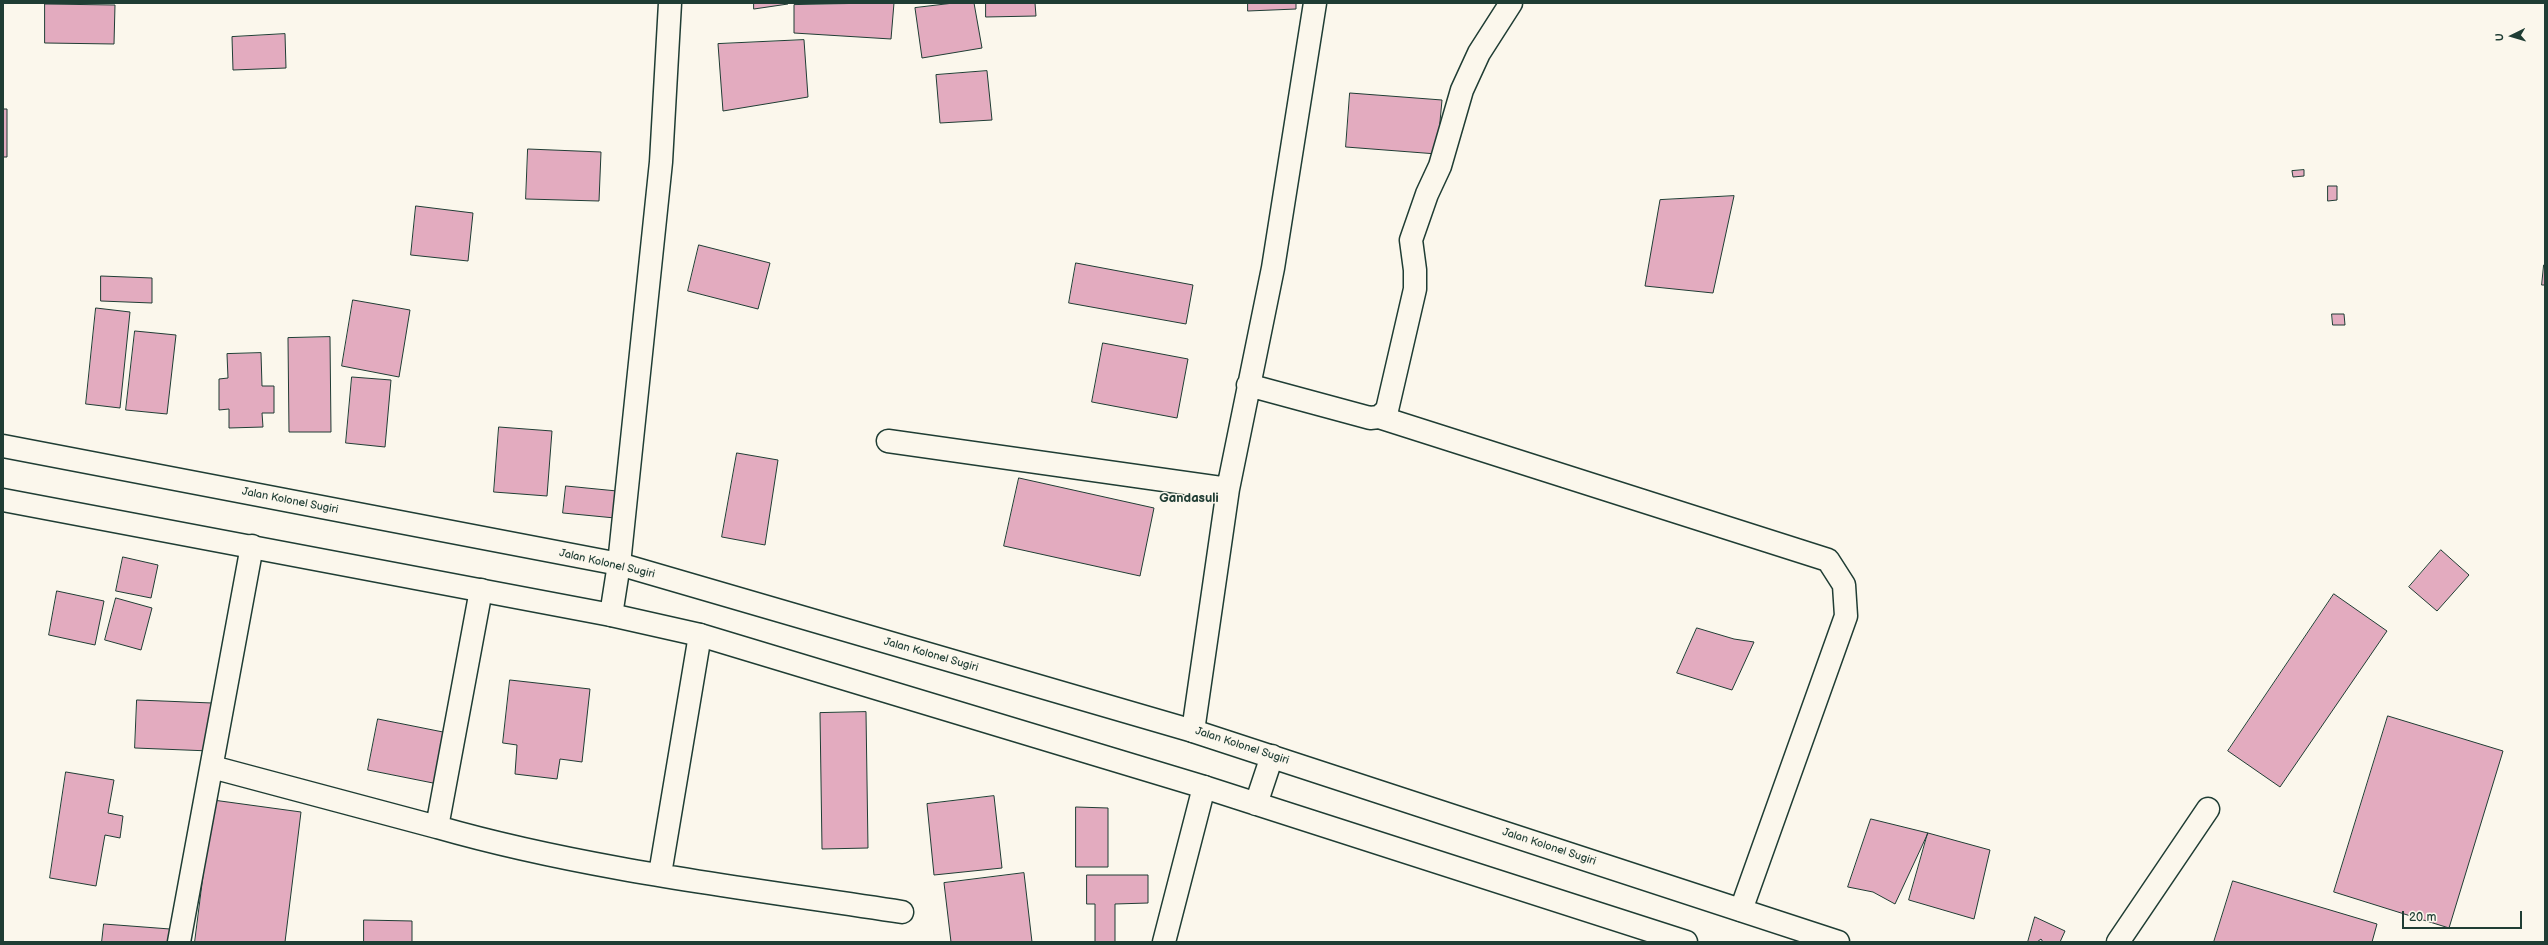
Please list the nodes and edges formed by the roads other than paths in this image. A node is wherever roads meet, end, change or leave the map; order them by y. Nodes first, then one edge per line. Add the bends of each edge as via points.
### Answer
1 (670, 3) edge
2 (1511, 3) edge
3 (1315, 6) edge
4 (1248, 385) junction
5 (1379, 418) junction
6 (888, 440) dead end
7 (3, 446) edge
8 (1228, 489) junction
9 (3, 500) edge
10 (252, 546) junction
11 (619, 564) junction
12 (480, 590) junction
13 (611, 615) junction
14 (700, 635) junction
15 (1193, 731) junction
16 (1272, 756) junction
17 (212, 767) junction
18 (1204, 787) junction
19 (1256, 804) junction
20 (2208, 809) dead end
21 (437, 827) junction
22 (660, 874) junction
23 (1741, 910) junction
24 (902, 912) dead end
25 (179, 942) edge
26 (1164, 942) edge
27 (1686, 942) edge
28 (1838, 942) edge
29 (2118, 942) edge

1 - 11 street via 665,118
2 - 5 street via 1479,53 1462,90 1440,166 1411,240 1416,270 1415,289 1387,410
3 - 4 street via 1273,268
4 - 5 street via 1370,418
4 - 8 street
5 - 23 street via 1828,560 1844,585 1846,616
6 - 8 street
7 - 11 street, Jalan Kolonel Sugiri
8 - 15 street
9 - 10 street
10 - 12 street
10 - 17 street
11 - 13 street
11 - 15 street, Jalan Kolonel Sugiri
12 - 13 street
12 - 21 street
13 - 14 street
14 - 18 street
14 - 22 street
15 - 16 street, Jalan Kolonel Sugiri
16 - 19 street
16 - 23 street, Jalan Kolonel Sugiri
17 - 21 street
17 - 25 street
18 - 19 street
18 - 26 street
19 - 27 street
20 - 29 street
21 - 22 street via 493,843
22 - 24 street
23 - 28 street, Jalan Kolonel Sugiri

